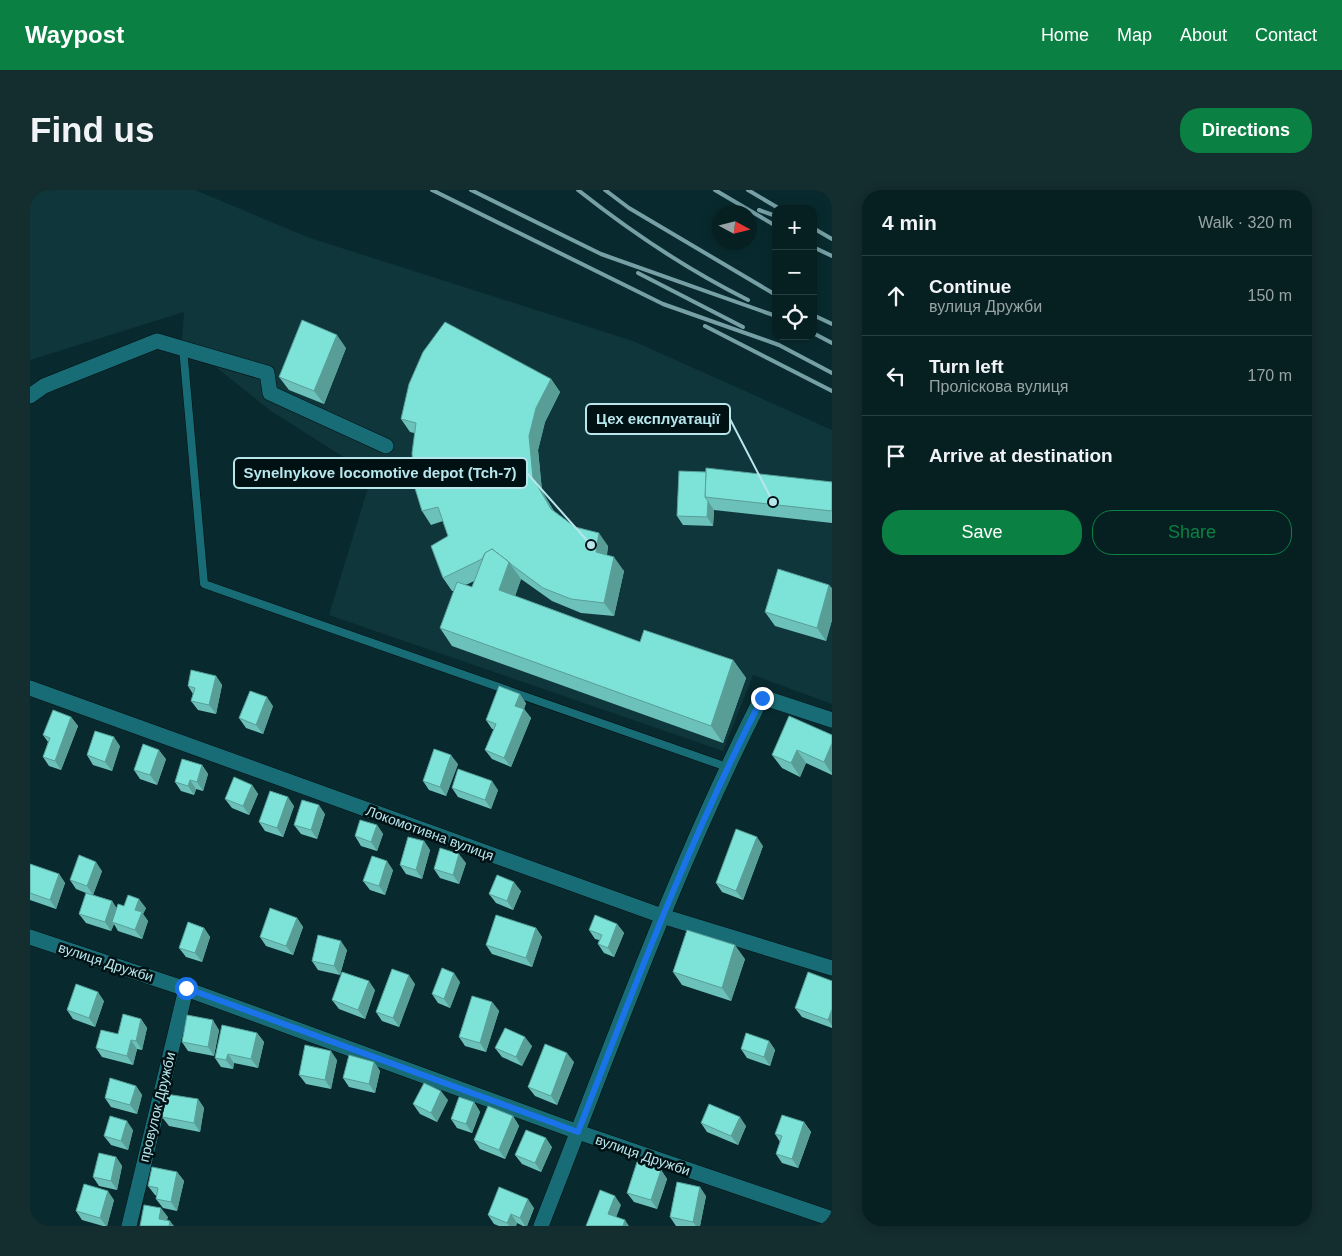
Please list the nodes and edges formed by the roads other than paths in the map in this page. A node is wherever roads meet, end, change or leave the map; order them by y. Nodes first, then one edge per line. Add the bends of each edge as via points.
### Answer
1 (183, 348) junction
2 (30, 396) edge
3 (386, 446) dead end
4 (30, 688) edge
5 (832, 720) edge
6 (727, 767) junction
7 (662, 916) junction
8 (30, 938) edge
9 (832, 968) edge
10 (186, 988) junction
11 (578, 1132) junction
12 (832, 1219) edge
13 (129, 1226) edge
14 (541, 1226) edge

1 - 2 street via 157,341 44,386
1 - 3 street via 267,373 270,393
1 - 6 lane via 204,584
4 - 7 street, Локомотивна вулиця
5 - 6 street via 762,698
6 - 7 street
7 - 9 street, Локомотивна вулиця
7 - 11 street
8 - 10 street, вулиця Дружби
10 - 11 street, вулиця Дружби
10 - 13 street, провулок Дружби
11 - 12 street, вулиця Дружби
11 - 14 street

